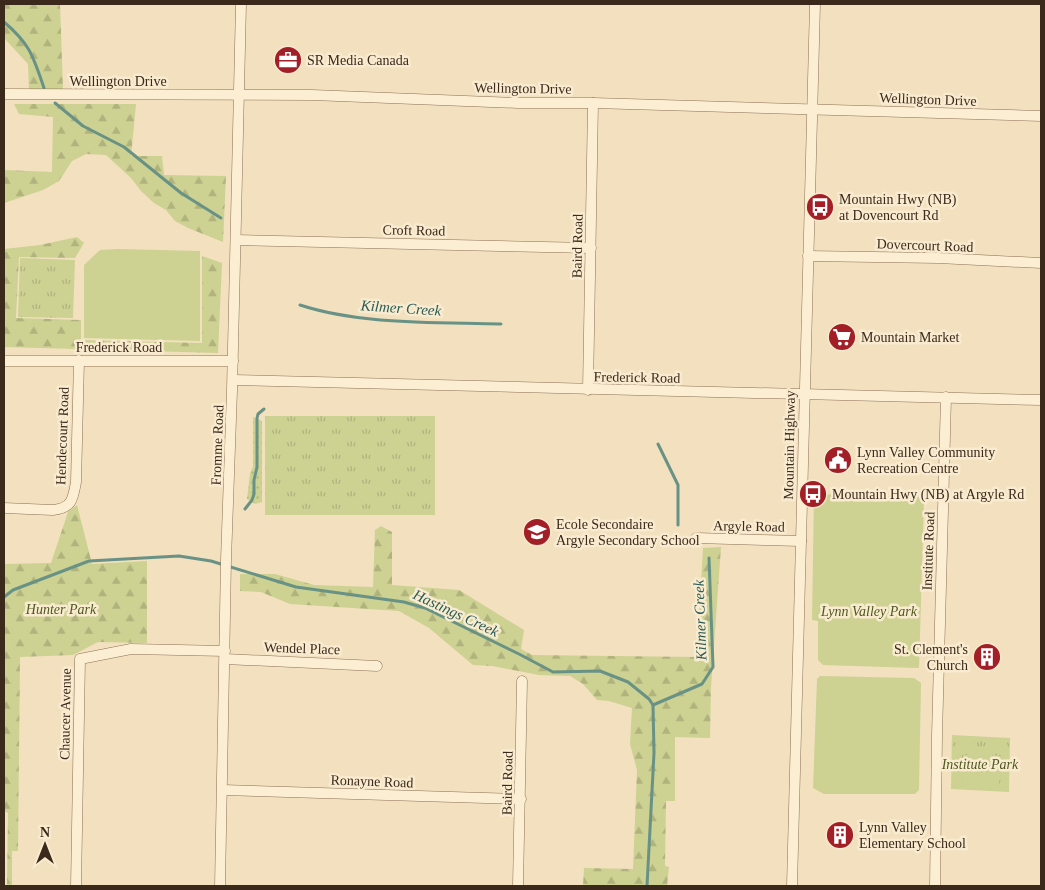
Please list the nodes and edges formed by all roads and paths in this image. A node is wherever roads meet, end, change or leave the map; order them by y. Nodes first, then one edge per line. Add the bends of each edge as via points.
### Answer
1 (241, 4) edge
2 (815, 4) edge
3 (4, 94) edge
4 (239, 94) junction
5 (593, 103) junction
6 (812, 109) junction
7 (1041, 116) edge
8 (236, 240) junction
9 (591, 248) junction
10 (808, 256) junction
11 (1041, 263) edge
12 (79, 360) junction
13 (4, 361) edge
14 (233, 361) junction
15 (233, 380) junction
16 (588, 390) junction
17 (804, 395) junction
18 (946, 397) junction
19 (1041, 400) edge
20 (4, 508) edge
21 (696, 538) dead end
22 (801, 541) junction
23 (225, 655) junction
24 (377, 666) dead end
25 (522, 681) dead end
26 (223, 790) junction
27 (520, 800) junction
28 (76, 886) edge
29 (220, 886) edge
30 (518, 886) edge
31 (792, 886) edge
32 (935, 886) edge

1 - 4 street, Fromme Road
2 - 6 street, Mountain Highway
3 - 4 street, Wellington Drive
4 - 5 street, Wellington Drive
4 - 8 street, Fromme Road
5 - 6 street, Wellington Drive
5 - 9 street, Baird Road
6 - 7 street, Wellington Drive
6 - 10 street, Mountain Highway
8 - 9 street, Croft Road
8 - 14 street, Fromme Road
9 - 16 street, Baird Road
10 - 11 street, Dovercourt Road
10 - 17 street, Mountain Highway
12 - 13 street, Frederick Road
12 - 14 street, Frederick Road
12 - 20 street, Hendecourt Road via 74,496 69,505 61,509
14 - 15 street, Fromme Road
15 - 16 street, Frederick Road
15 - 23 street, Fromme Road
16 - 17 street, Frederick Road
17 - 18 street, Frederick Road
17 - 22 street, Mountain Highway
18 - 19 street, Frederick Road
18 - 32 street, Institute Road
21 - 22 street, Argyle Road
22 - 31 street, Mountain Highway
23 - 24 street, Wendel Place
23 - 26 street, Fromme Road
23 - 28 street, Chaucer Avenue via 131,649 80,659
25 - 27 street, Baird Road
26 - 27 street, Ronayne Road
26 - 29 street, Fromme Road
27 - 30 street, Baird Road

